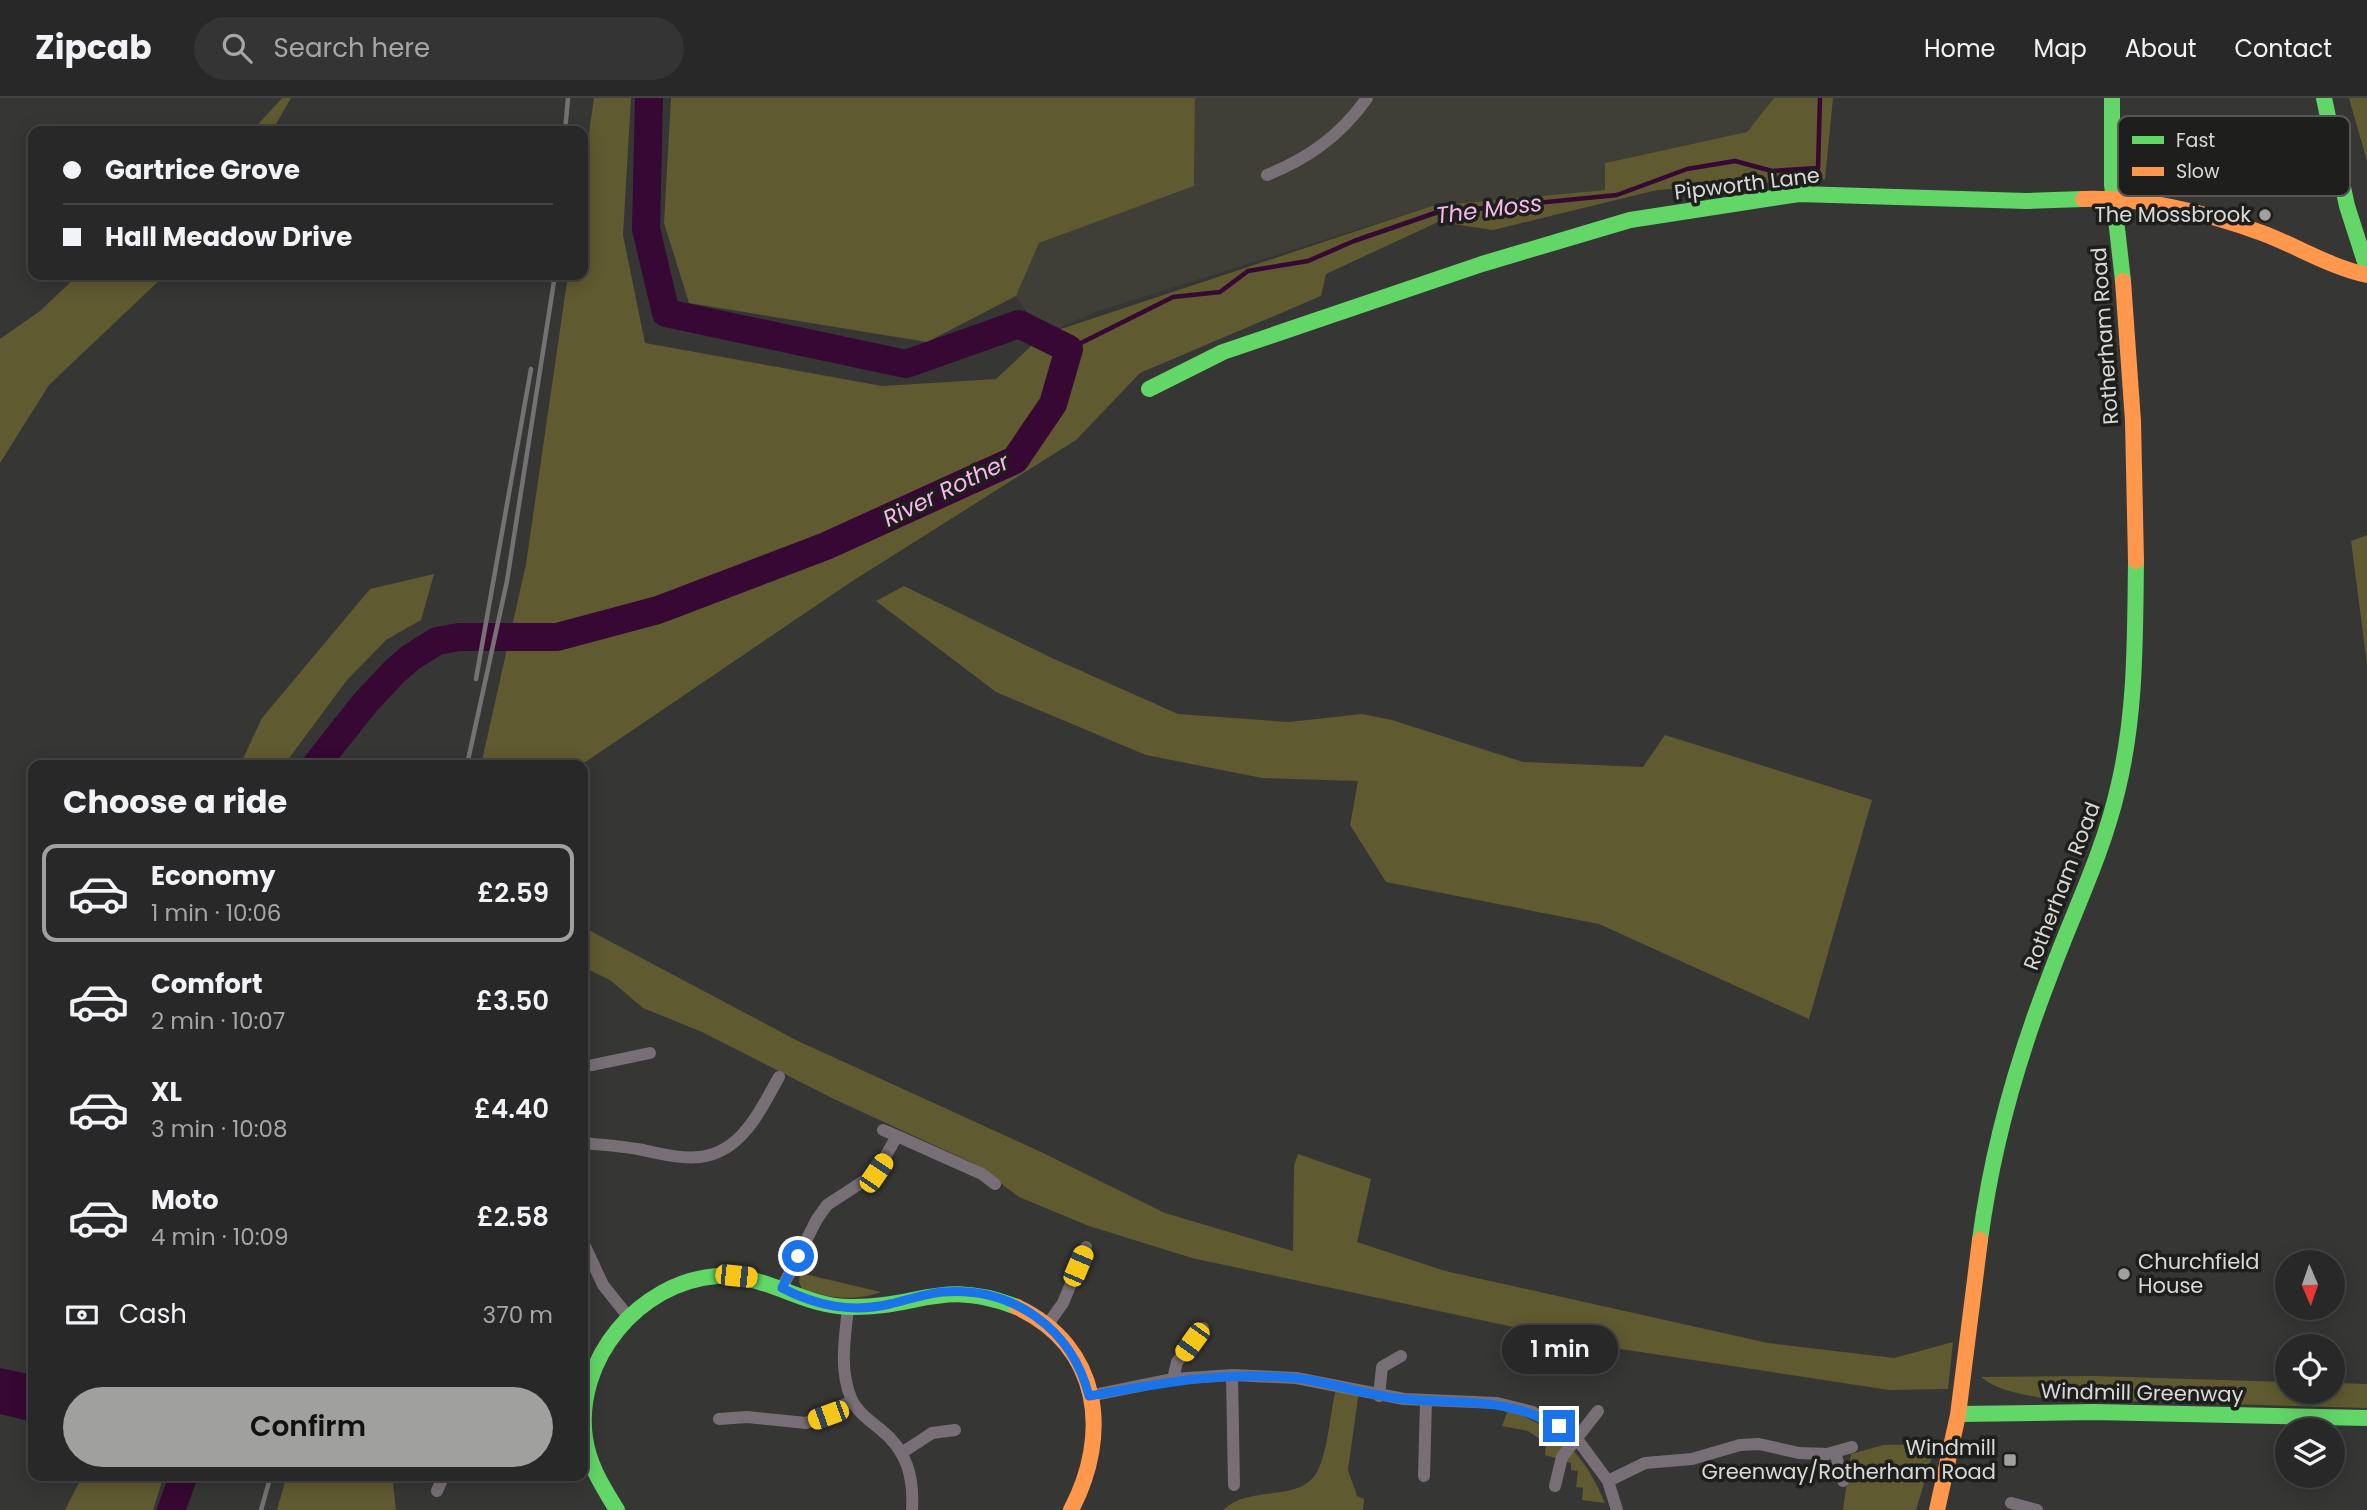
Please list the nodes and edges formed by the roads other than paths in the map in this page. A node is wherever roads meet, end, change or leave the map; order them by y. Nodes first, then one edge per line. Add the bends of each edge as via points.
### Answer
1 (1367, 98) edge
2 (2112, 98) edge
3 (2324, 98) edge
4 (2328, 116) edge
5 (1267, 175) dead end
6 (2345, 196) edge
7 (2115, 198) junction
8 (2367, 268) edge
9 (2367, 275) edge
10 (1149, 389) dead end
11 (650, 1053) dead end
12 (588, 1067) edge
13 (779, 1077) dead end
14 (883, 1130) dead end
15 (897, 1136) junction
16 (588, 1144) edge
17 (995, 1184) dead end
18 (1086, 1247) dead end
19 (588, 1253) edge
20 (782, 1288) junction
21 (848, 1308) junction
22 (627, 1315) junction
23 (1048, 1324) junction
24 (1203, 1328) dead end
25 (1401, 1356) dead end
26 (1232, 1375) junction
27 (1173, 1379) junction
28 (588, 1383) edge
29 (1089, 1396) junction
30 (1379, 1396) junction
31 (852, 1401) junction
32 (1426, 1401) junction
33 (1598, 1410) dead end
34 (1959, 1414) junction
35 (2367, 1418) edge
36 (719, 1419) dead end
37 (955, 1430) dead end
38 (1577, 1440) junction
39 (588, 1444) edge
40 (1852, 1447) dead end
41 (903, 1452) junction
42 (1835, 1452) junction
43 (1424, 1476) dead end
44 (442, 1481) edge
45 (1608, 1481) junction
46 (1843, 1481) dead end
47 (1234, 1485) dead end
48 (1555, 1486) dead end
49 (438, 1491) dead end
50 (2011, 1503) dead end
51 (617, 1510) edge
52 (912, 1510) edge
53 (1071, 1510) edge
54 (1617, 1510) edge
55 (1937, 1510) edge
56 (2037, 1510) edge

1 - 5 street via 1332,139
2 - 7 street, Rotherham Road
3 - 4 street
6 - 8 street
7 - 9 street, Pipworth Lane via 2178,207 2262,233
7 - 10 street, Pipworth Lane via 2026,201 1799,194 1630,220 1482,264 1223,352
7 - 34 street, Rotherham Road via 2128,327 2134,471 2135,639 2127,749 2111,823 2016,1069 2000,1130 1980,1236
11 - 12 street
13 - 16 street via 748,1129 722,1149 702,1157 678,1159
14 - 15 street
15 - 17 street
15 - 20 street via 876,1173 827,1205
18 - 23 street via 1063,1303
19 - 22 street via 603,1285
20 - 21 street via 807,1301
20 - 22 street via 736,1276 696,1279 658,1294
21 - 23 street via 875,1308 926,1295 962,1292 1015,1306
21 - 31 street via 843,1366
22 - 28 street via 611,1334
23 - 29 street via 1082,1370
24 - 27 street via 1177,1362
25 - 30 street via 1382,1367
26 - 27 street
26 - 30 street via 1308,1380
26 - 47 street
27 - 29 street
29 - 53 street via 1093,1456
30 - 32 street
31 - 36 street via 806,1423
31 - 41 street
32 - 38 street via 1497,1403 1559,1426
32 - 43 street
33 - 38 street
34 - 35 street, Windmill Greenway
34 - 55 street, Rotherham Road
37 - 41 street via 932,1433
38 - 45 street
38 - 48 street via 1562,1457
39 - 51 street via 600,1487
40 - 42 street
41 - 52 street via 912,1477
42 - 45 street via 1799,1453 1759,1444 1740,1445 1692,1459 1645,1463
42 - 46 street
44 - 49 street
45 - 54 street
50 - 56 street

